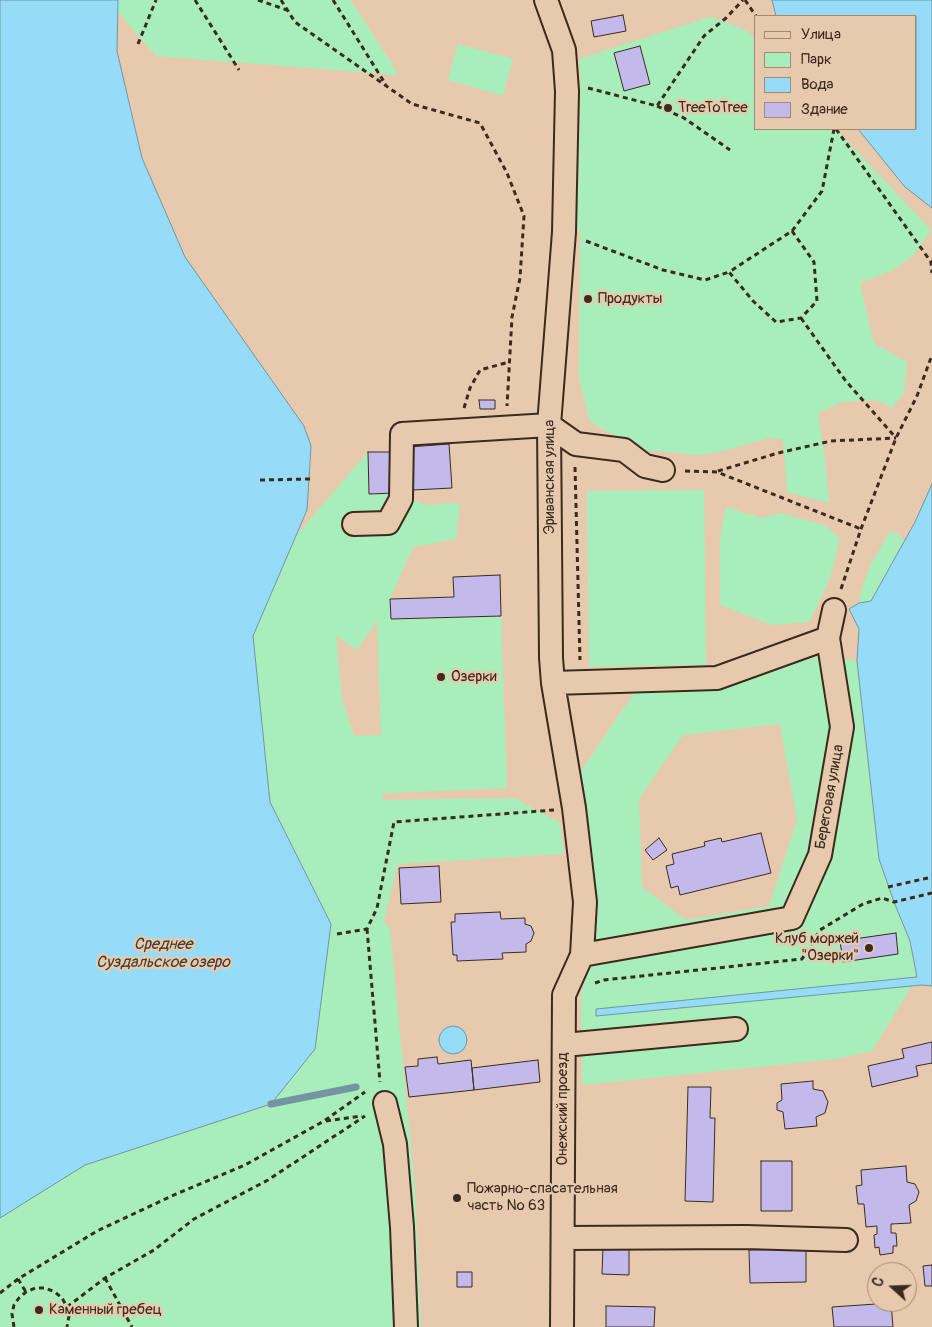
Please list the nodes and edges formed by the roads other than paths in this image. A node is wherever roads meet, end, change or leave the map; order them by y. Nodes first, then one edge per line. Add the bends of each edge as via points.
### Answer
1 (546, 0) edge
2 (549, 425) junction
3 (663, 470) road end
4 (354, 524) dead end
5 (834, 610) road end
6 (828, 638) junction
7 (553, 683) junction
8 (582, 955) junction
9 (736, 1030) dead end
10 (564, 1045) junction
11 (386, 1103) road end
12 (563, 1238) junction
13 (846, 1240) dead end
14 (406, 1327) edge
15 (562, 1327) edge

1 - 2 street, Эриванская улица via 564,50 567,91 564,232
2 - 3 street via 576,444 624,450 645,466
2 - 4 street via 402,434 402,499 388,523
2 - 7 street, Эриванская улица
5 - 6 street, Береговая улица
6 - 7 street via 717,678
6 - 8 street, Береговая улица via 842,727 820,856 792,918
7 - 8 street, Эриванская улица via 586,902
8 - 10 street, Онежский проезд via 564,994
9 - 10 street
10 - 12 street, Онежский проезд
11 - 14 street via 395,1144
12 - 13 street
12 - 15 street, Онежский проезд

